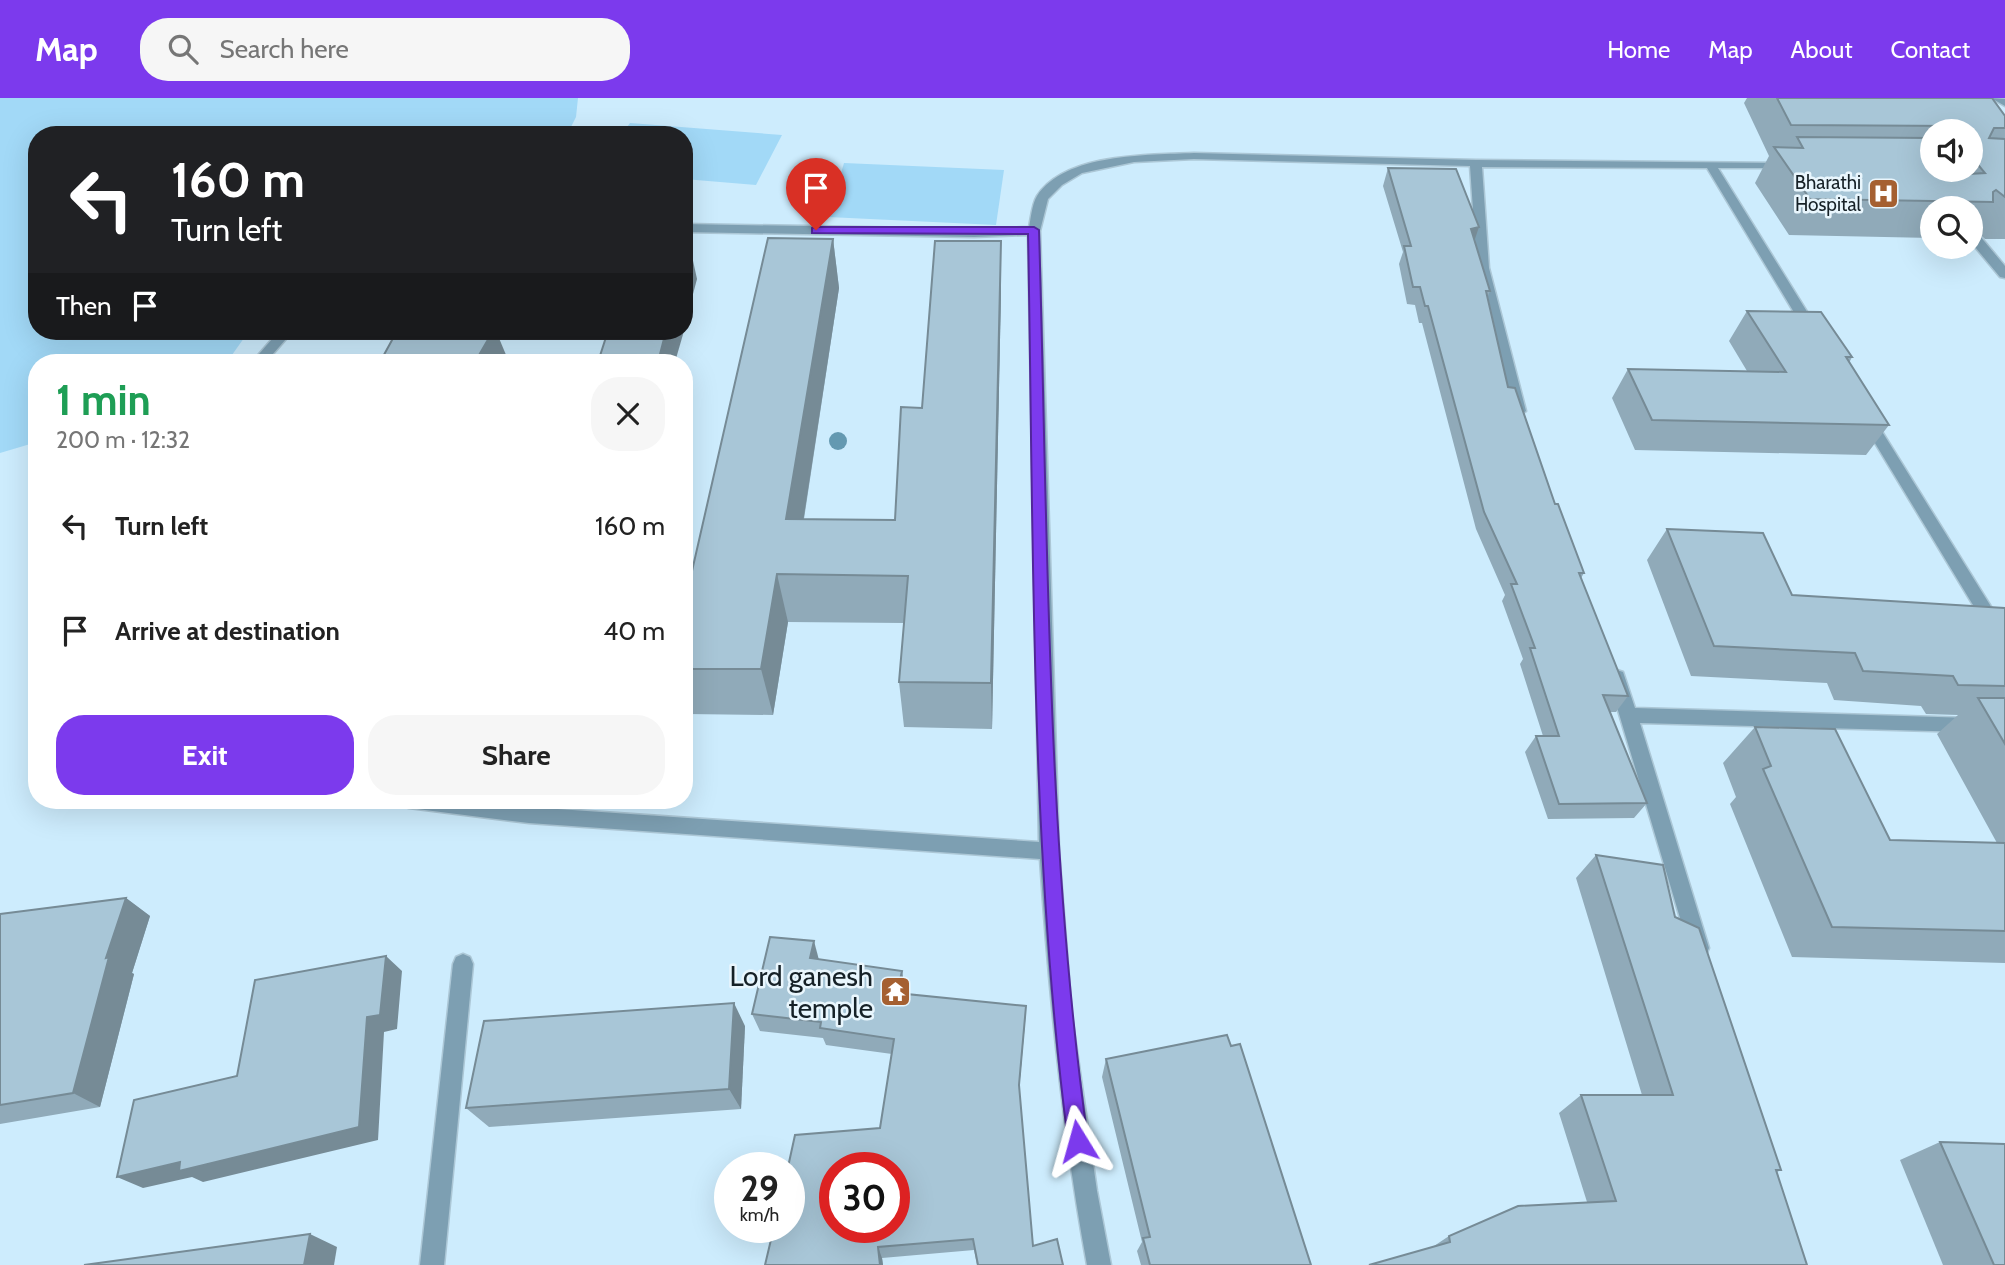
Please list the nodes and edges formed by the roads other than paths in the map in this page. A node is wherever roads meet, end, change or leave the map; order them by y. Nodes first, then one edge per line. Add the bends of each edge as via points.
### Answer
1 (1996, 98) edge
2 (2005, 103) edge
3 (1476, 163) junction
4 (1710, 164) junction
5 (1810, 165) edge
6 (693, 228) edge
7 (1034, 230) junction
8 (1983, 248) edge
9 (2005, 274) edge
10 (1818, 339) edge
11 (278, 340) edge
12 (265, 354) edge
13 (1861, 409) edge
14 (1528, 433) edge
15 (2005, 643) edge
16 (1612, 664) edge
17 (1631, 715) junction
18 (2005, 726) edge
19 (481, 809) edge
20 (1049, 851) junction
21 (463, 964) dead end
22 (1705, 968) edge
23 (432, 1265) edge
24 (1099, 1265) edge

1 - 2 street
3 - 4 street
3 - 7 street via 1194,156 1134,159 1078,170 1058,182 1042,198
3 - 14 street via 1483,268
4 - 5 street
4 - 10 street
6 - 7 street
7 - 20 street
8 - 9 street
11 - 12 street
13 - 15 street
16 - 17 street
17 - 18 street
17 - 22 street
19 - 20 street
20 - 24 street via 1061,1016
21 - 23 street

